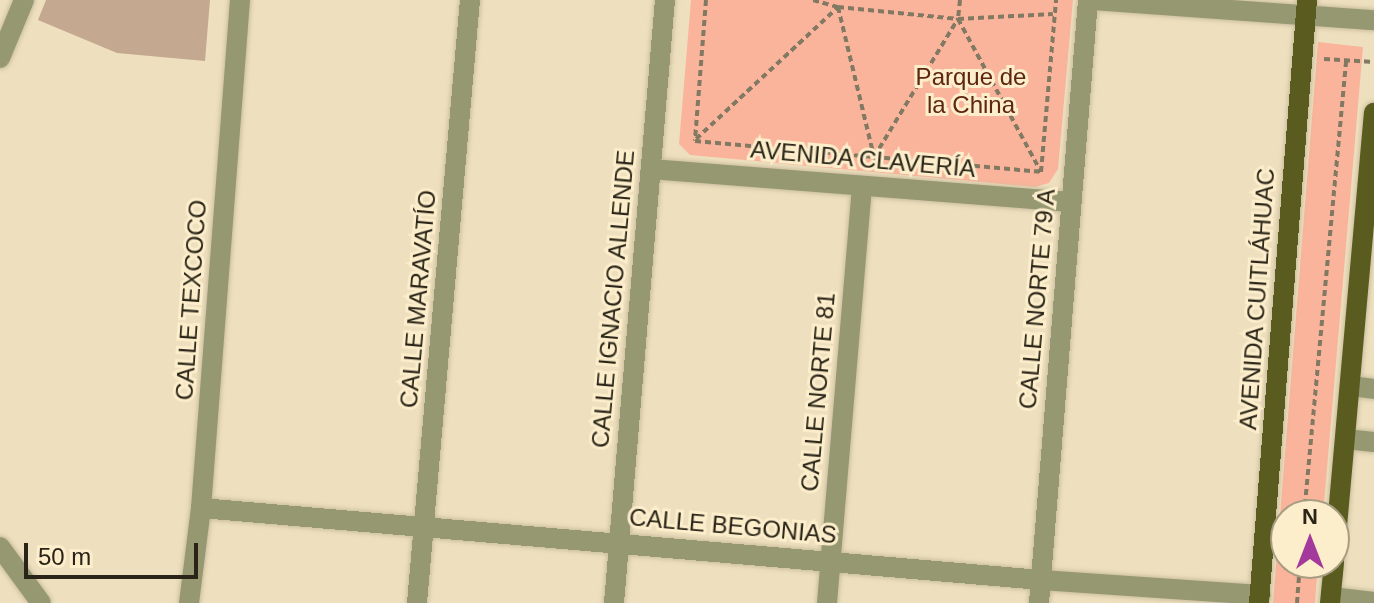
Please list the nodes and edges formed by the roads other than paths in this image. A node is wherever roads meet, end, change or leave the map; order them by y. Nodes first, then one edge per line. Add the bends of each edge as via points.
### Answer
1 (24, 0) edge
2 (240, 0) edge
3 (470, 0) edge
4 (665, 0) edge
5 (1090, 0) edge
6 (1306, 8) edge
7 (1374, 20) edge
8 (2, 50) edge
9 (1374, 113) edge
10 (651, 169) junction
11 (862, 186) junction
12 (1071, 202) junction
13 (1350, 386) junction
14 (1374, 389) edge
15 (1345, 439) junction
16 (1374, 442) edge
17 (1340, 499) edge
18 (201, 508) junction
19 (425, 526) junction
20 (617, 543) junction
21 (0, 547) edge
22 (831, 560) junction
23 (1333, 579) edge
24 (1041, 580) junction
25 (1260, 599) edge
26 (1331, 600) edge
27 (1374, 602) edge
28 (41, 603) edge
29 (189, 603) edge
30 (417, 603) edge
31 (614, 603) edge
32 (827, 603) edge
33 (1039, 603) edge

1 - 8 street
2 - 18 street, CALLE TEXCOCO
3 - 19 street, CALLE MARAVATÍO
4 - 10 street, CALLE IGNACIO ALLENDE
5 - 6 street
5 - 12 street, CALLE NORTE 79 A
6 - 7 street
6 - 25 main road, AVENIDA CUITLÁHUAC
9 - 13 main road
10 - 11 street, AVENIDA CLAVERÍA
10 - 20 street, CALLE IGNACIO ALLENDE
11 - 12 street, AVENIDA CLAVERÍA
11 - 22 street, CALLE NORTE 81
12 - 24 street, CALLE NORTE 79 A
13 - 14 street
13 - 15 main road
15 - 16 street
15 - 17 main road
18 - 19 street, CALLE BEGONIAS
18 - 29 street, CALLE TEXCOCO
19 - 20 street, CALLE BEGONIAS
19 - 30 street, CALLE MARAVATÍO
20 - 22 street, CALLE BEGONIAS
20 - 31 street, CALLE IGNACIO ALLENDE
21 - 28 street
22 - 24 street, CALLE BEGONIAS
22 - 32 street, CALLE NORTE 81
23 - 26 main road
24 - 25 street, CALLE BEGONIAS
24 - 33 street, CALLE NORTE 79 A
26 - 27 street

